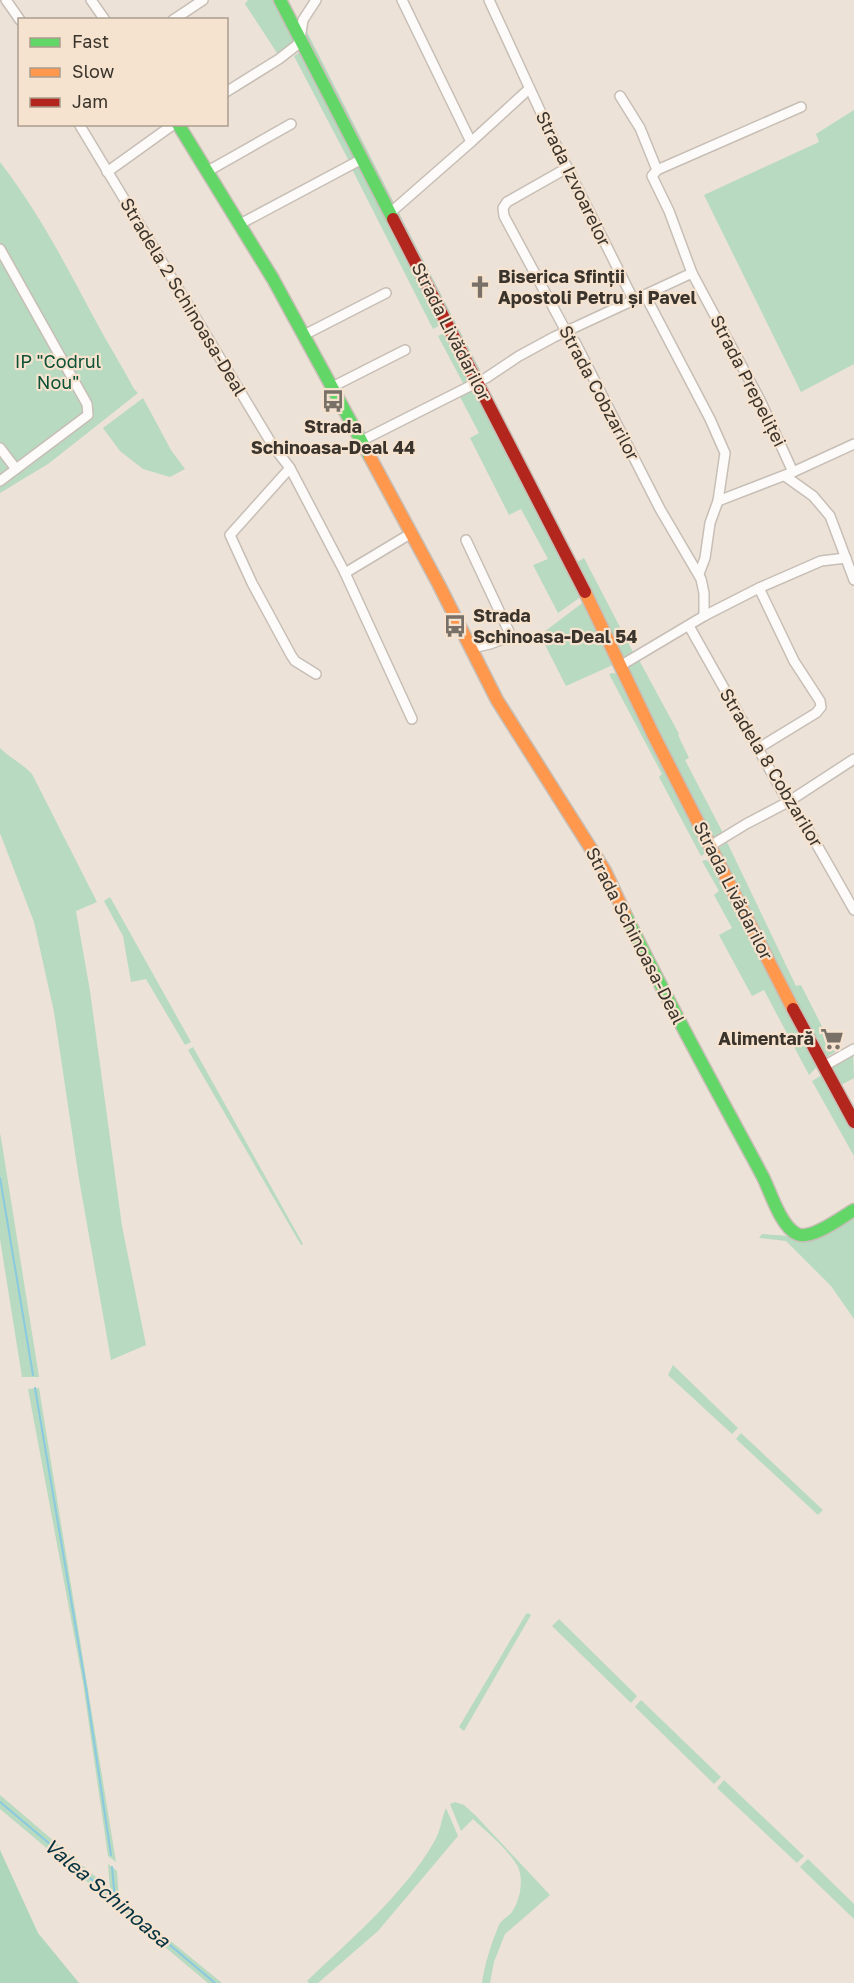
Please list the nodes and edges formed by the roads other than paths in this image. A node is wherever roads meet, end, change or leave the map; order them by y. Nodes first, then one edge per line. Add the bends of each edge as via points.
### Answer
1 (6, 0) edge
2 (91, 0) edge
3 (203, 0) edge
4 (280, 0) edge
5 (316, 0) edge
6 (402, 0) edge
7 (489, 0) edge
8 (19, 18) edge
9 (104, 18) edge
10 (176, 18) edge
11 (300, 39) junction
12 (529, 89) junction
13 (228, 91) edge
14 (620, 96) dead end
15 (801, 107) dead end
16 (291, 124) dead end
17 (80, 126) edge
18 (173, 126) edge
19 (177, 126) edge
20 (471, 142) junction
21 (362, 159) junction
22 (567, 168) junction
23 (657, 170) junction
24 (207, 171) junction
25 (107, 172) junction
26 (390, 213) junction
27 (240, 224) junction
28 (0, 249) edge
29 (692, 273) junction
30 (386, 293) dead end
31 (645, 295) junction
32 (634, 301) junction
33 (567, 333) junction
34 (304, 335) junction
35 (405, 350) dead end
36 (477, 382) junction
37 (332, 387) junction
38 (361, 441) junction
39 (854, 444) edge
40 (0, 448) edge
41 (290, 468) junction
42 (16, 469) junction
43 (789, 474) junction
44 (0, 481) edge
45 (718, 501) junction
46 (410, 534) junction
47 (466, 540) dead end
48 (846, 558) junction
49 (345, 573) junction
50 (699, 574) junction
51 (854, 580) edge
52 (759, 588) junction
53 (704, 616) junction
54 (689, 626) junction
55 (472, 648) junction
56 (620, 666) junction
57 (316, 674) dead end
58 (412, 719) dead end
59 (757, 749) junction
60 (853, 761) edge
61 (788, 802) junction
62 (710, 846) junction
63 (854, 910) edge
64 (854, 1049) edge
65 (824, 1066) junction
66 (853, 1116) edge
67 (854, 1210) edge

1 - 8 street
2 - 9 street
3 - 10 street
4 - 11 street, Strada Livădarilor
5 - 11 street via 303,20
6 - 20 street
7 - 12 street, Strada Izvoarelor
11 - 13 street via 279,58
11 - 21 street, Strada Livădarilor
12 - 20 street, Strada Izvoarelor
12 - 22 street, Strada Izvoarelor
14 - 23 street, Strada Prepeliței via 640,128
15 - 23 street
16 - 24 street
17 - 25 street, Stradela 2 Schinoasa-Deal
18 - 25 street, Strada Schinoasa-Deal
19 - 24 street, Strada Schinoasa-Deal
20 - 26 street
21 - 26 street, Strada Livădarilor
21 - 27 street
22 - 32 street, Strada Izvoarelor
22 - 33 street, Strada Cobzarilor via 507,202 503,212
23 - 29 street, Strada Prepeliței via 652,176
24 - 27 street, Strada Schinoasa-Deal
25 - 41 street, Stradela 2 Schinoasa-Deal
26 - 36 street, Strada Livădarilor
27 - 34 street, Strada Schinoasa-Deal
28 - 42 street via 89,412
29 - 31 street
29 - 43 street, Strada Prepeliței via 760,400
30 - 34 street
31 - 32 street
31 - 45 street via 724,447
32 - 33 street
33 - 36 street
33 - 50 street, Strada Cobzarilor
34 - 37 street, Strada Schinoasa-Deal
35 - 37 street
36 - 38 street
36 - 56 street, Strada Livădarilor
37 - 38 street, Strada Schinoasa-Deal
38 - 46 street, Strada Schinoasa-Deal
39 - 43 street
40 - 42 street
41 - 49 street, Stradela 2 Schinoasa-Deal
41 - 57 street via 230,535 291,655
42 - 44 street
43 - 45 street
43 - 48 street, Strada Prepeliței via 830,516
45 - 50 street
46 - 49 street
46 - 55 street, Strada Schinoasa-Deal
47 - 55 street via 511,636
48 - 51 street, Strada Prepeliței
48 - 52 street via 821,561
49 - 58 street, Stradela 2 Schinoasa-Deal
50 - 53 street, Strada Cobzarilor
52 - 53 street
52 - 59 street via 821,707 819,712
53 - 54 street
54 - 56 street
54 - 59 street, Stradela 8 Cobzarilor
55 - 67 street, Strada Schinoasa-Deal via 497,700 605,871 648,962 788,1229 800,1236 813,1234
56 - 62 street, Strada Livădarilor
59 - 61 street, Stradela 8 Cobzarilor
60 - 61 street
61 - 62 street
61 - 63 street, Stradela 8 Cobzarilor
62 - 65 street, Strada Livădarilor
64 - 65 street
65 - 66 street, Strada Livădarilor

